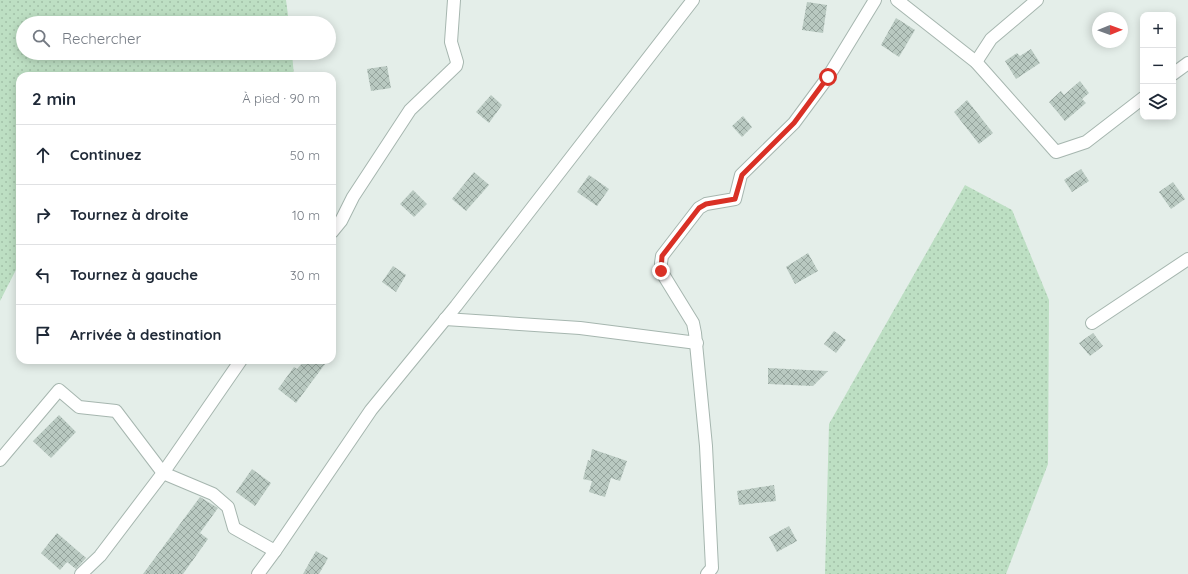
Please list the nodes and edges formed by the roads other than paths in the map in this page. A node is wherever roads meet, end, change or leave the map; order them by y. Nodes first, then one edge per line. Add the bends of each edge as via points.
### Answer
1 (454, 0) edge
2 (692, 0) edge
3 (875, 0) edge
4 (897, 0) edge
5 (1037, 0) edge
6 (976, 62) junction
7 (1188, 63) edge
8 (1176, 72) edge
9 (1140, 100) edge
10 (336, 227) edge
11 (1188, 258) edge
12 (445, 319) junction
13 (1092, 323) dead end
14 (696, 343) junction
15 (238, 364) edge
16 (0, 460) edge
17 (163, 473) junction
18 (276, 551) junction
19 (81, 574) edge
20 (258, 574) edge
21 (707, 574) edge

1 - 10 street via 451,39 456,66 410,110
2 - 12 street
3 - 14 street via 828,77 794,123 742,175 735,199 706,204 699,208 662,256 661,271 693,324
4 - 6 street
5 - 6 street via 991,39
6 - 9 street via 1056,152 1086,142
7 - 8 street
11 - 13 street
12 - 14 street via 580,328
12 - 18 street via 371,410
14 - 21 street via 706,446 712,568
15 - 17 street
16 - 17 street via 59,390 79,407 116,411
17 - 18 street via 213,494 228,507 234,528
17 - 19 street via 100,556
18 - 20 street

